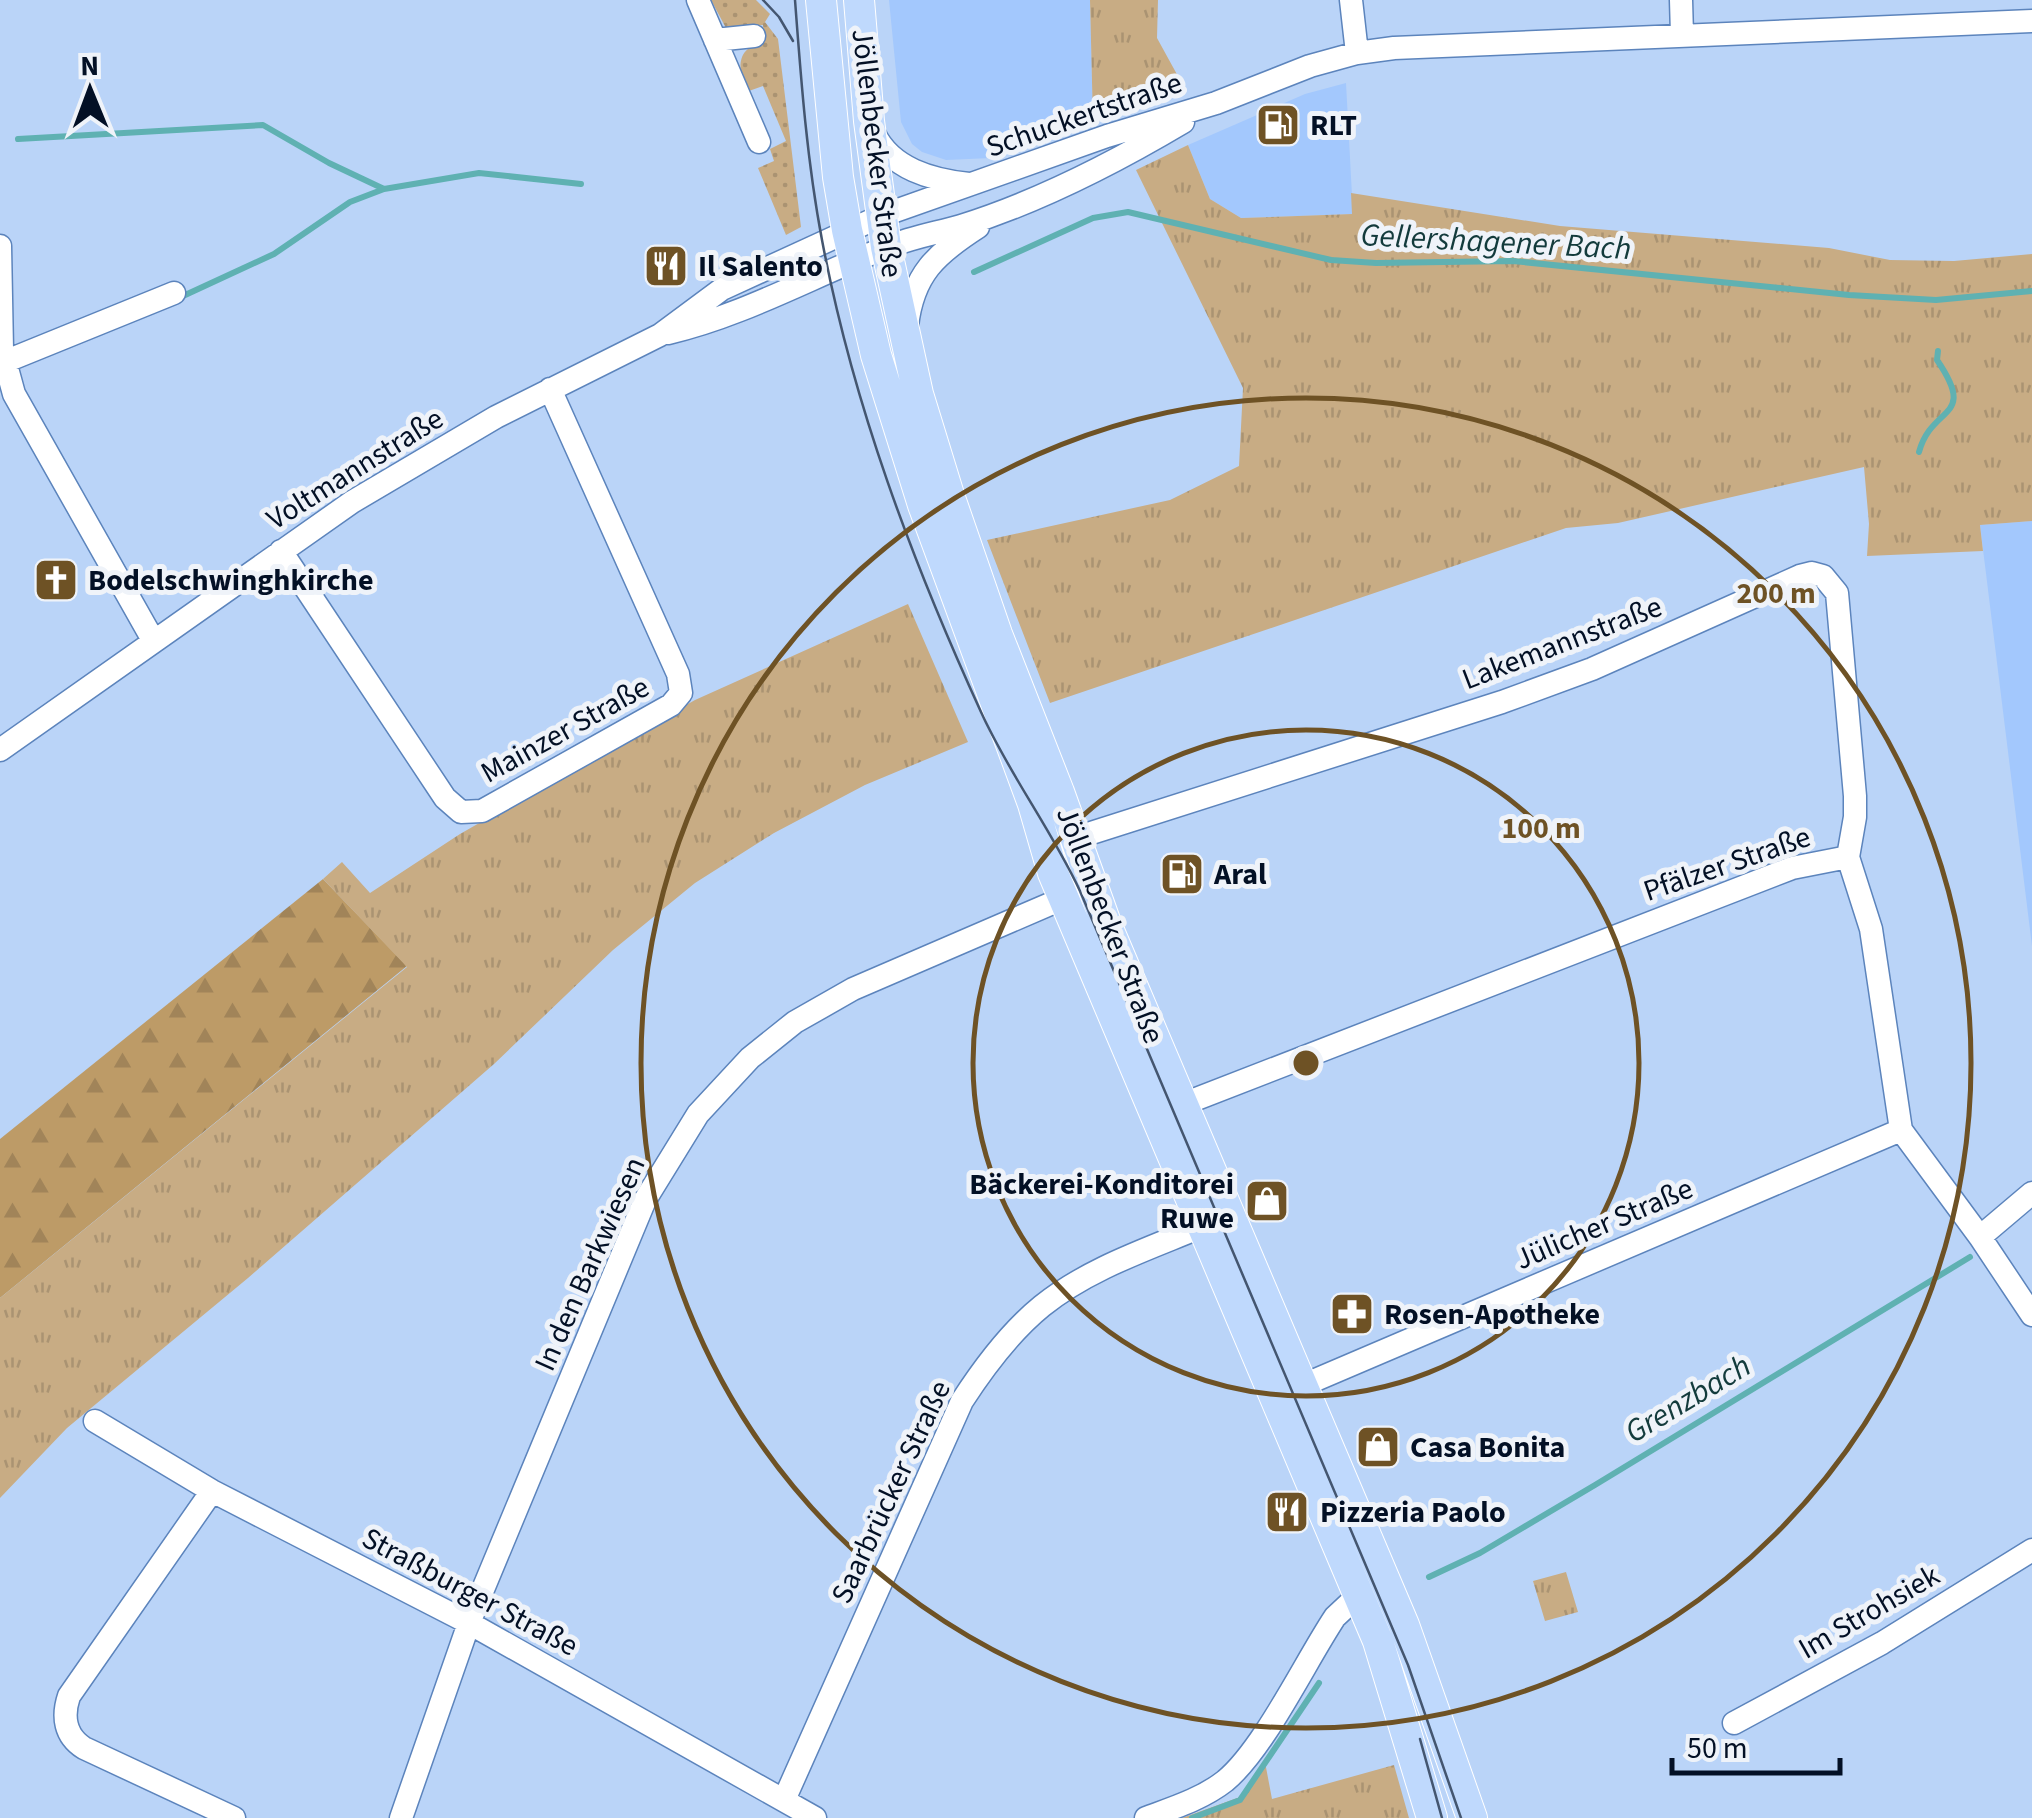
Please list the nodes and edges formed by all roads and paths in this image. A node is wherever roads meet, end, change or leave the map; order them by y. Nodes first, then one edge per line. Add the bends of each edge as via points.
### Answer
1 (698, 0) edge
2 (821, 0) edge
3 (859, 0) edge
4 (1351, 0) edge
5 (1681, 0) edge
6 (2025, 14) edge
7 (1682, 35) junction
8 (754, 36) dead end
9 (716, 40) junction
10 (1357, 53) junction
11 (1216, 103) junction
12 (869, 121) junction
13 (759, 142) dead end
14 (972, 184) junction
15 (1009, 207) junction
16 (881, 216) junction
17 (847, 230) junction
18 (0, 246) edge
19 (886, 248) junction
20 (854, 262) junction
21 (174, 293) dead end
22 (660, 335) junction
23 (2, 347) edge
24 (909, 354) junction
25 (550, 389) junction
26 (281, 551) junction
27 (153, 640) junction
28 (0, 750) edge
29 (1076, 838) junction
30 (1044, 848) junction
31 (1848, 857) junction
32 (1093, 885) junction
33 (1063, 898) junction
34 (1168, 1110) junction
35 (1901, 1130) junction
36 (2032, 1194) edge
37 (1215, 1221) junction
38 (1980, 1238) junction
39 (2032, 1315) edge
40 (1288, 1392) junction
41 (95, 1421) dead end
42 (212, 1491) junction
43 (2032, 1550) edge
44 (1373, 1592) junction
45 (469, 1623) junction
46 (1734, 1723) dead end
47 (784, 1800) junction
48 (234, 1818) edge
49 (401, 1818) edge
50 (815, 1818) edge
51 (1146, 1818) edge
52 (1432, 1818) edge
53 (1472, 1818) edge

1 - 9 street
2 - 17 main road, Jöllenbecker Straße
3 - 12 main road, Jöllenbecker Straße
4 - 10 street
5 - 7 street
6 - 7 street, Schuckertstraße
7 - 10 street, Schuckertstraße
8 - 9 street
9 - 13 street
10 - 11 street, Schuckertstraße
11 - 14 street, Schuckertstraße
11 - 15 street, Schuckertstraße via 1117,160
12 - 14 street, Schuckertstraße via 889,157 942,181
12 - 16 main road, Jöllenbecker Straße
14 - 16 street, Schuckertstraße
15 - 19 street, Schuckertstraße
15 - 24 street, Schuckertstraße via 931,262 912,296
16 - 17 street, Schuckertstraße
16 - 19 main road, Jöllenbecker Straße
17 - 20 main road, Jöllenbecker Straße
17 - 22 street, Voltmannstraße via 722,289
18 - 23 street
19 - 20 street, Schuckertstraße
19 - 24 main road, Jöllenbecker Straße
20 - 22 street, Voltmannstraße via 733,314
20 - 30 main road, Jöllenbecker Straße via 902,443
21 - 23 street
22 - 25 street, Voltmannstraße
23 - 27 street via 21,410
24 - 29 main road, Jöllenbecker Straße via 977,578
25 - 26 street, Voltmannstraße via 424,458
25 - 26 street, Mainzer Straße via 678,674 680,693 672,705 482,811 461,812 445,798
26 - 27 street, Voltmannstraße
27 - 28 street, Voltmannstraße
29 - 30 street, Lakemannstraße
29 - 31 street, Lakemannstraße via 1502,702 1812,573 1837,593 1855,817
29 - 32 main road, Jöllenbecker Straße
30 - 33 main road, Jöllenbecker Straße
31 - 34 street, Pfälzer Straße via 1792,868
31 - 35 street, Pfälzer Straße via 1871,928
32 - 33 street, In den Barkwiesen
32 - 34 main road, Jöllenbecker Straße
33 - 34 main road, Jöllenbecker Straße
33 - 45 street, In den Barkwiesen via 852,989 795,1022 698,1114 646,1200
34 - 37 main road, Jöllenbecker Straße
35 - 38 street, Pfälzer Straße
35 - 40 street, Jülicher Straße
36 - 38 street
37 - 40 main road, Jöllenbecker Straße
37 - 47 street, Saarbrücker Straße via 1116,1262 1043,1306 988,1362 962,1401
38 - 39 street, Pfälzer Straße
40 - 44 main road, Jöllenbecker Straße
41 - 42 street, Straßburger Straße
42 - 45 street, Straßburger Straße
42 - 48 street via 69,1696 66,1724 84,1748
43 - 46 street, Im Strohsiek via 1882,1643
44 - 51 street via 1334,1617 1234,1771 1189,1802
44 - 52 main road, Jöllenbecker Straße
44 - 53 main road, Jöllenbecker Straße via 1422,1672
45 - 47 street, Straßburger Straße
45 - 49 street, In den Barkwiesen
47 - 50 street, Straßburger Straße

